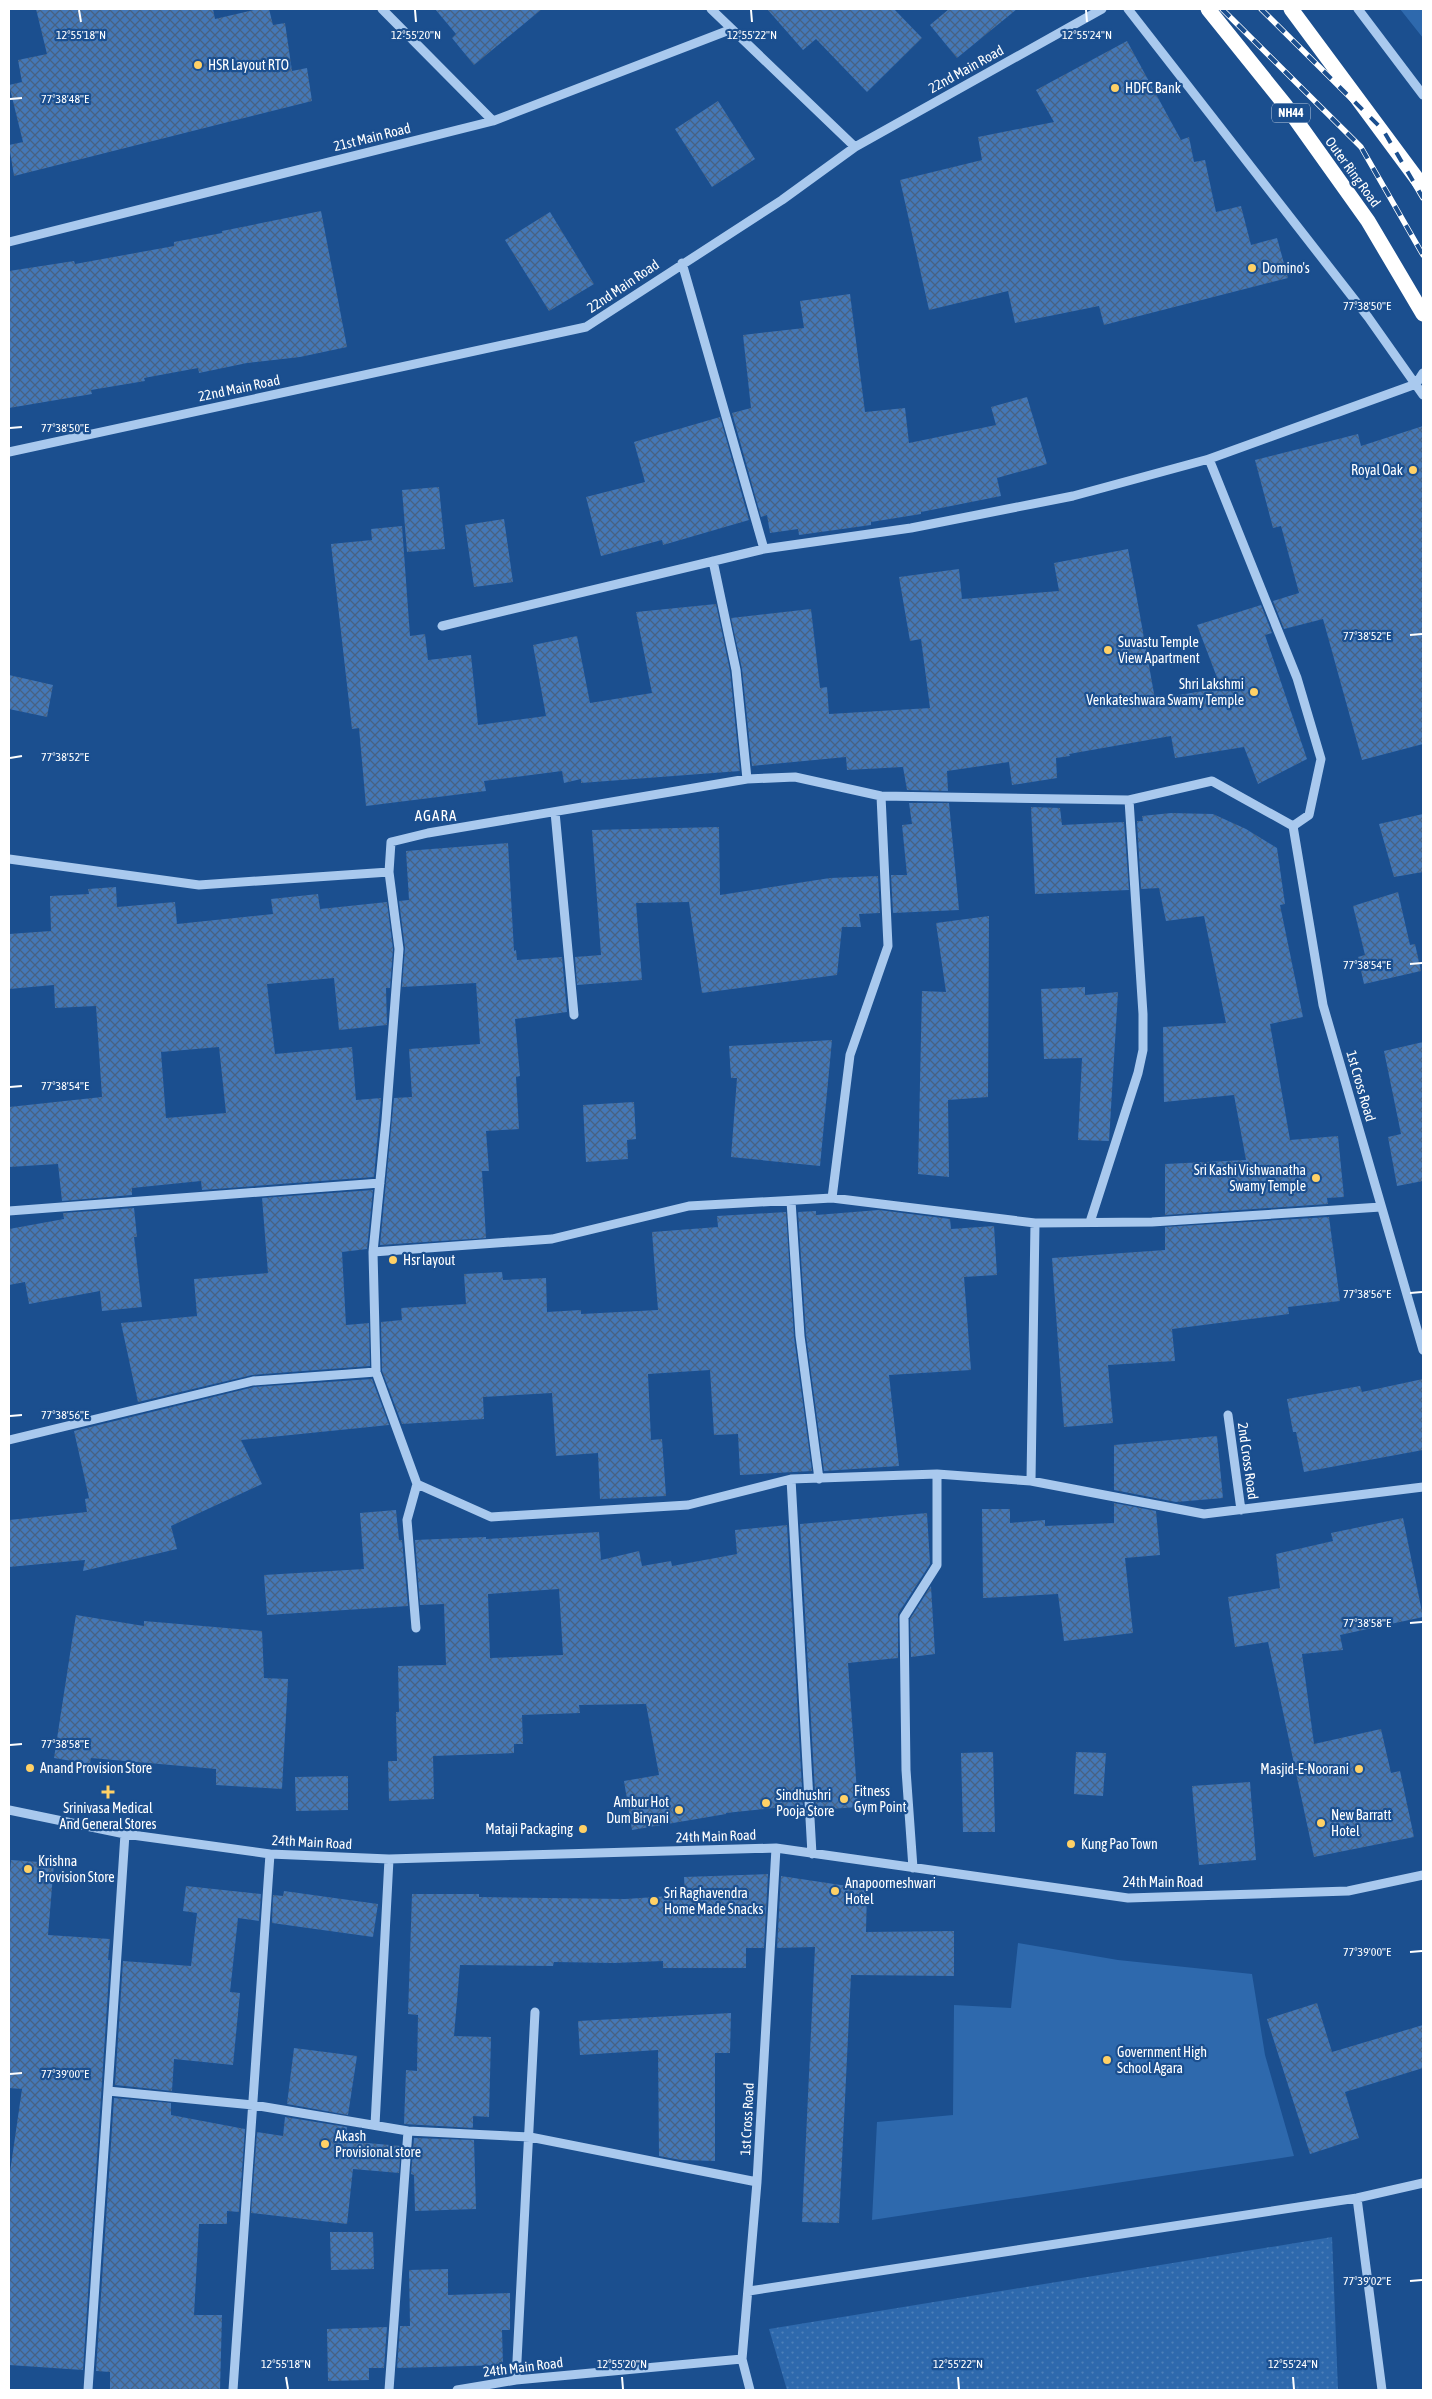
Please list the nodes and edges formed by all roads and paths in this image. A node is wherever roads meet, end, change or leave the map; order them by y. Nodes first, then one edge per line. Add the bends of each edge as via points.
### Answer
1 (382, 9) edge
2 (711, 9) edge
3 (1102, 9) edge
4 (1128, 9) edge
5 (1208, 9) edge
6 (1291, 9) edge
7 (1358, 9) edge
8 (732, 29) junction
9 (1423, 95) edge
10 (494, 121) junction
11 (855, 147) junction
12 (1423, 187) edge
13 (9, 242) edge
14 (682, 263) junction
15 (1423, 314) edge
16 (1423, 373) edge
17 (1416, 384) junction
18 (1423, 395) edge
19 (9, 452) edge
20 (1209, 459) junction
21 (764, 549) junction
22 (713, 561) junction
23 (442, 626) dead end
24 (747, 779) junction
25 (881, 796) junction
26 (1129, 800) junction
27 (555, 812) junction
28 (1293, 826) junction
29 (9, 859) edge
30 (389, 872) junction
31 (574, 1015) dead end
32 (380, 1183) junction
33 (832, 1198) junction
34 (792, 1201) junction
35 (1381, 1207) junction
36 (9, 1211) edge
37 (1090, 1222) junction
38 (1035, 1223) junction
39 (372, 1252) junction
40 (1423, 1350) edge
41 (376, 1372) junction
42 (1228, 1416) dead end
43 (9, 1440) edge
44 (937, 1474) junction
45 (819, 1478) junction
46 (791, 1479) junction
47 (1031, 1481) junction
48 (417, 1484) junction
49 (1423, 1488) edge
50 (1241, 1510) junction
51 (416, 1628) dead end
52 (9, 1810) edge
53 (125, 1834) junction
54 (776, 1848) junction
55 (270, 1854) junction
56 (812, 1854) junction
57 (389, 1859) junction
58 (913, 1868) junction
59 (1423, 1875) edge
60 (535, 2012) dead end
61 (108, 2091) junction
62 (253, 2105) junction
63 (375, 2125) junction
64 (408, 2131) junction
65 (530, 2137) junction
66 (757, 2182) junction
67 (1423, 2183) edge
68 (1356, 2198) junction
69 (748, 2291) junction
70 (742, 2359) junction
71 (516, 2380) junction
72 (88, 2390) edge
73 (233, 2390) edge
74 (389, 2390) edge
75 (457, 2390) edge
76 (750, 2390) edge
77 (1382, 2390) edge

1 - 10 street
2 - 8 street
3 - 11 street, 22nd Main Road
4 - 17 street via 1368,317
5 - 15 highway, Outer Ring Road / NH44 via 1286,106 1368,221
6 - 12 highway
7 - 9 street
8 - 10 street, 21st Main Road
8 - 11 street
10 - 13 street, 21st Main Road
11 - 14 street, 22nd Main Road via 782,200
14 - 19 street, 22nd Main Road via 586,327
14 - 21 street
16 - 17 street
17 - 18 street
17 - 20 street
20 - 21 street via 1073,496 911,528
20 - 28 street via 1297,678 1321,758 1309,815
21 - 22 street
22 - 23 street
22 - 24 street via 736,670
24 - 25 street via 796,777
24 - 27 street
25 - 26 street
25 - 33 street via 888,946 850,1054
26 - 28 street via 1212,781
26 - 37 street via 1143,1014 1142,1050 1138,1072
27 - 30 street via 391,842
27 - 31 street
28 - 35 street, 1st Cross Road via 1323,1006
29 - 30 street via 199,885
30 - 32 street via 399,950
32 - 36 street
32 - 39 street
33 - 34 street
33 - 38 street
34 - 39 street via 689,1206 552,1239
34 - 45 street via 800,1336
35 - 37 street via 1152,1222
35 - 40 street, 1st Cross Road
37 - 38 street
38 - 47 street
39 - 41 street
41 - 43 street via 253,1381
41 - 48 street
42 - 50 street, 2nd Cross Road
44 - 45 street
44 - 47 street
44 - 58 street via 937,1565 904,1618 906,1770
45 - 46 street
46 - 48 street via 688,1505 491,1517
46 - 56 street
47 - 50 street via 1204,1514
48 - 51 street via 407,1520
49 - 50 street
52 - 53 street, 24th Main Road
53 - 55 street, 24th Main Road
53 - 61 street
54 - 56 street, 24th Main Road
54 - 57 street, 24th Main Road
54 - 66 street, 1st Cross Road
55 - 57 street, 24th Main Road
55 - 62 street
56 - 58 street, 24th Main Road
57 - 63 street
58 - 59 street, 24th Main Road via 1128,1898 1348,1891
60 - 65 street
61 - 62 street
61 - 72 street
62 - 63 street
62 - 73 street
63 - 64 street
64 - 65 street
64 - 74 street
65 - 66 street
65 - 71 street
66 - 69 street, 1st Cross Road
67 - 68 street
68 - 69 street
68 - 77 street
69 - 70 street, 1st Cross Road
70 - 71 street, 24th Main Road
70 - 76 street, 1st Cross Road
71 - 75 street, 24th Main Road

